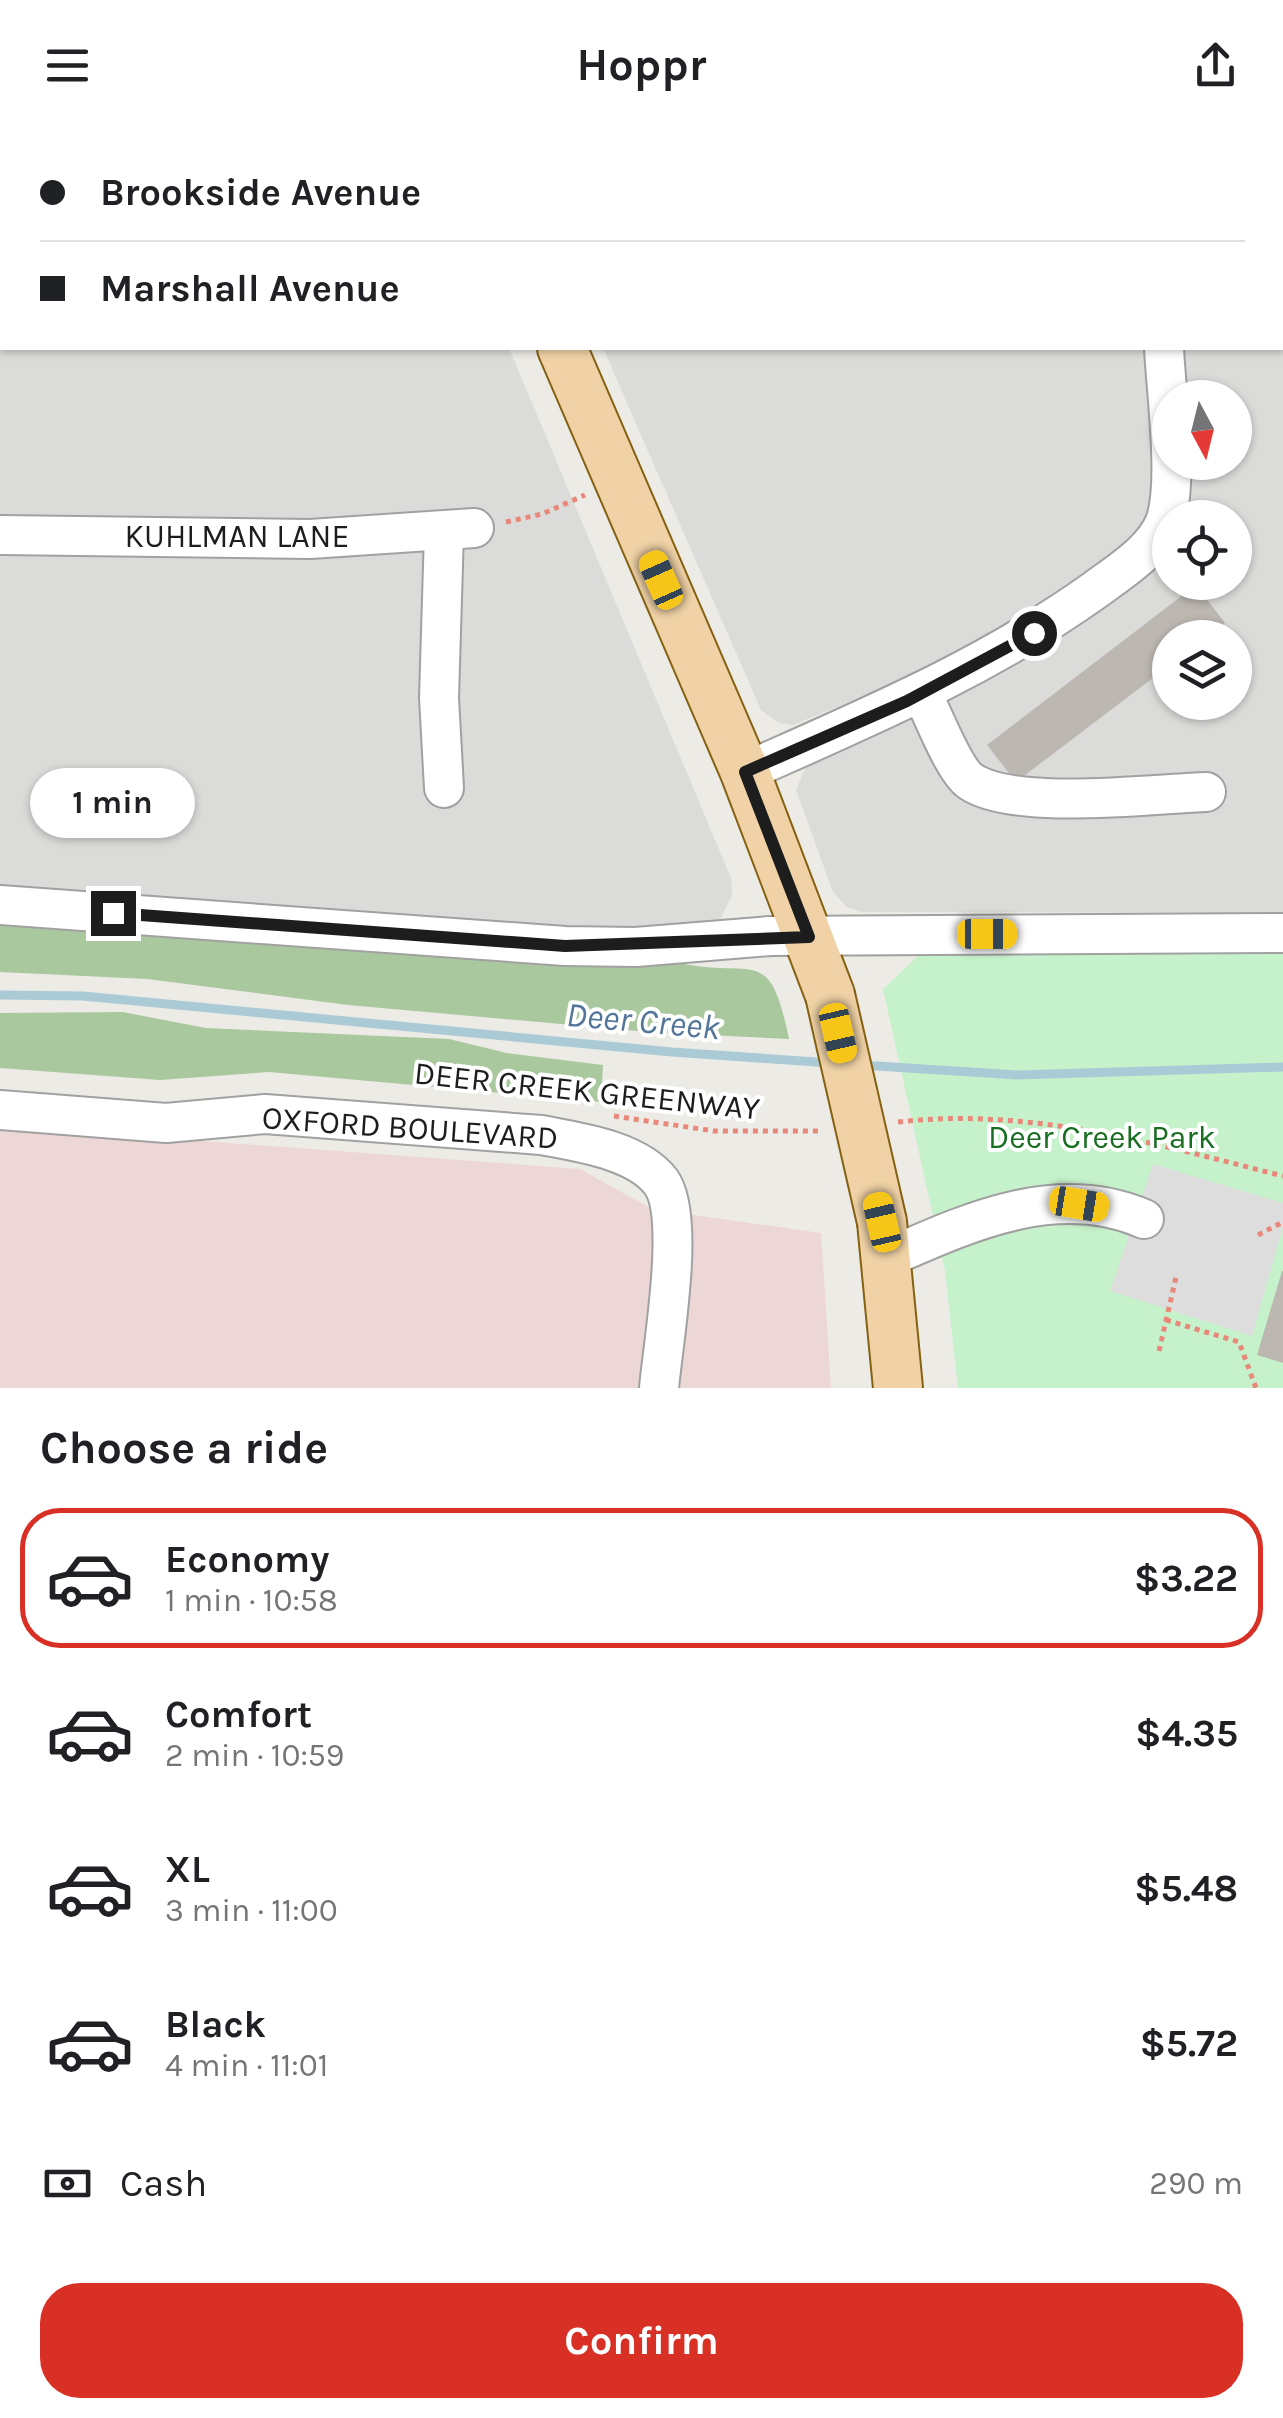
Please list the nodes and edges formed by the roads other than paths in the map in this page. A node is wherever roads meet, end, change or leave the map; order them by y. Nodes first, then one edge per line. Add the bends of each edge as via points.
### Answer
1 (563, 350) edge
2 (1164, 350) edge
3 (0, 534) edge
4 (922, 694) junction
5 (745, 772) junction
6 (444, 788) dead end
7 (1206, 792) dead end
8 (0, 904) edge
9 (1283, 933) edge
10 (809, 937) junction
11 (0, 1110) edge
12 (1144, 1219) dead end
13 (884, 1240) junction
14 (659, 1388) edge
15 (898, 1388) edge

1 - 5 main road
2 - 4 street via 1170,496 1157,537 1034,633
3 - 6 street, KUHLMAN LANE via 310,539 459,530 439,698
4 - 5 street
4 - 7 street via 966,779 998,795
5 - 10 main road
8 - 10 street via 565,946
9 - 10 street
10 - 13 main road, bridge via 830,995
11 - 14 street, OXFORD BOULEVARD via 166,1123 265,1114 540,1135 583,1142 646,1167 662,1184 672,1223
12 - 13 street via 1079,1204 1030,1206
13 - 15 main road

